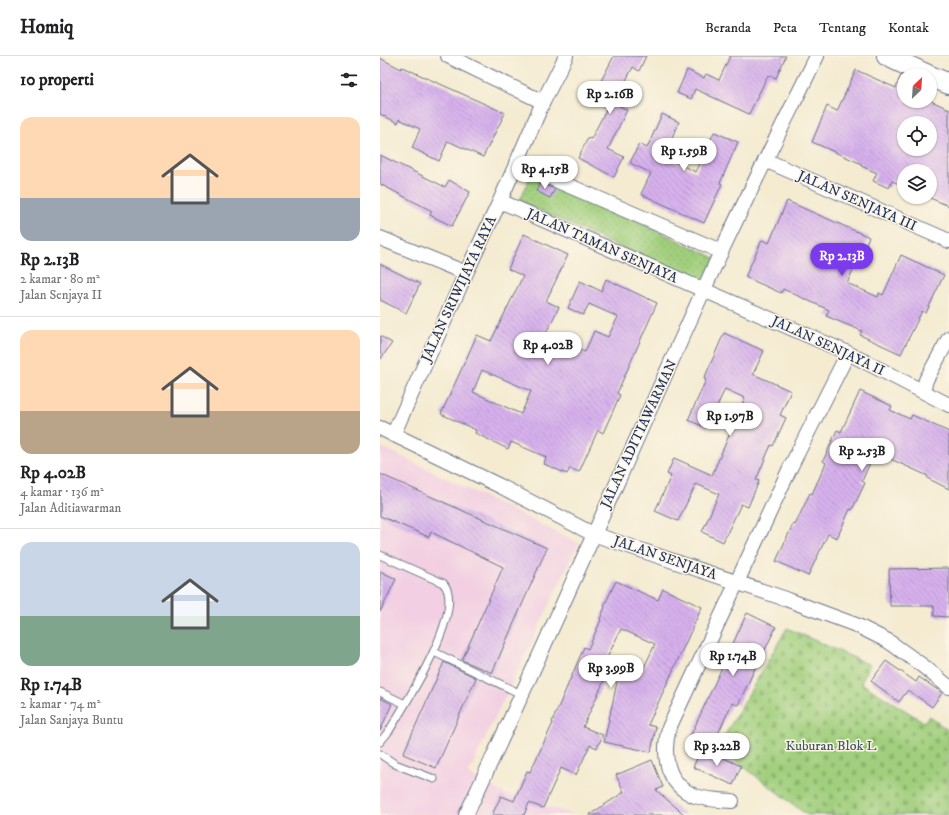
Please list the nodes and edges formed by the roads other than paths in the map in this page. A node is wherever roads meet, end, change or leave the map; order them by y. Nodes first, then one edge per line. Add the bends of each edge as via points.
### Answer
1 (448, 56) edge
2 (566, 56) edge
3 (817, 56) edge
4 (887, 56) edge
5 (914, 68) edge
6 (937, 79) edge
7 (949, 84) edge
8 (543, 102) junction
9 (765, 160) junction
10 (516, 163) junction
11 (500, 201) junction
12 (380, 238) edge
13 (949, 241) edge
14 (721, 253) junction
15 (466, 273) junction
16 (704, 290) junction
17 (949, 338) edge
18 (848, 353) junction
19 (923, 391) junction
20 (949, 405) edge
21 (380, 428) edge
22 (393, 434) junction
23 (593, 534) junction
24 (380, 555) edge
25 (737, 583) junction
26 (434, 652) junction
27 (949, 687) edge
28 (380, 692) edge
29 (522, 695) junction
30 (405, 704) junction
31 (380, 742) edge
32 (380, 754) edge
33 (434, 779) dead end
34 (732, 801) dead end
35 (466, 815) edge

1 - 8 street
2 - 8 street, JALAN SRIWIJAYA RAYA
3 - 9 street, JALAN ADITIAWARMAN
4 - 5 street
6 - 7 street
8 - 10 street, JALAN SRIWIJAYA RAYA
9 - 13 street, JALAN SENJAYA III
9 - 14 street, JALAN ADITIAWARMAN
10 - 11 street, JALAN SRIWIJAYA RAYA
10 - 14 street
11 - 15 street, JALAN SRIWIJAYA RAYA
11 - 16 street, JALAN TAMAN SENJAYA
12 - 15 street
14 - 16 street, JALAN ADITIAWARMAN
15 - 22 street, JALAN SRIWIJAYA RAYA
16 - 18 street, JALAN SENJAYA II
16 - 23 street, JALAN ADITIAWARMAN
17 - 19 street via 926,380
18 - 19 street, JALAN SENJAYA II
18 - 25 street
19 - 20 street, JALAN SENJAYA II
21 - 22 street, JALAN SENJAYA
22 - 23 street, JALAN SENJAYA
23 - 25 street, JALAN SENJAYA
23 - 29 street, JALAN ADITIAWARMAN
24 - 26 lane via 447,587 449,606
25 - 27 street, JALAN SENJAYA via 856,625 888,641
25 - 34 street via 666,738 666,756 670,774 675,782 696,796
26 - 29 lane
26 - 30 lane
28 - 30 lane
29 - 35 street, JALAN ADITIAWARMAN
30 - 31 lane
32 - 33 lane via 395,764

